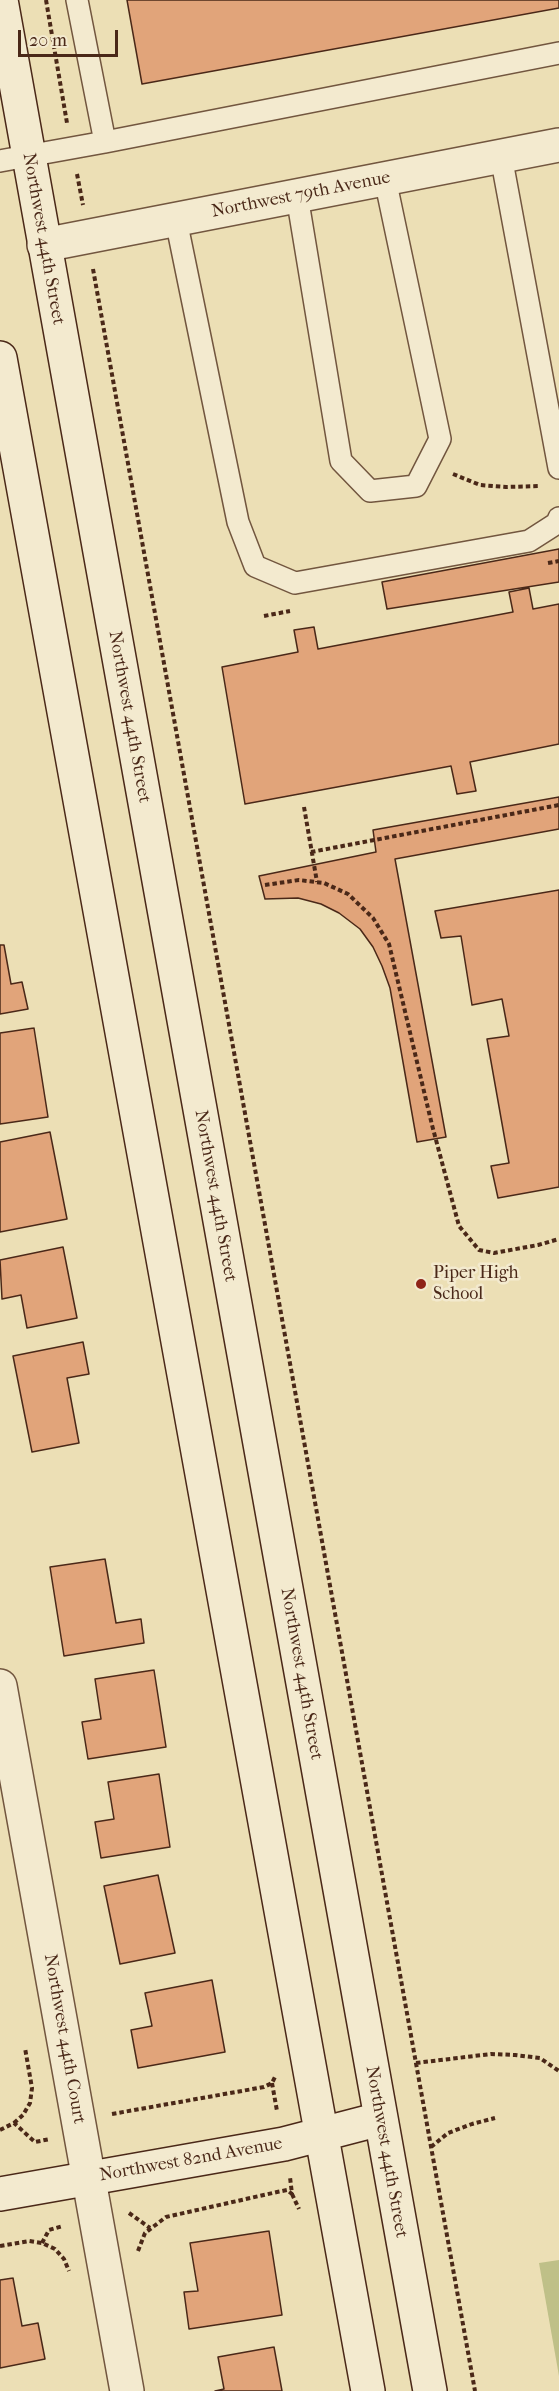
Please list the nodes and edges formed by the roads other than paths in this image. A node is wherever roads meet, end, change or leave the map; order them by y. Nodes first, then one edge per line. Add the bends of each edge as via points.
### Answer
1 (1, 0) edge
2 (77, 0) edge
3 (559, 53) edge
4 (105, 142) junction
5 (559, 145) edge
6 (501, 156) junction
7 (14, 159) edge
8 (385, 179) junction
9 (297, 196) junction
10 (176, 220) junction
11 (44, 245) junction
12 (0, 358) edge
13 (559, 468) edge
14 (559, 518) edge
15 (0, 1686) edge
16 (380, 2119) junction
17 (321, 2134) junction
18 (89, 2178) junction
19 (0, 2194) edge
20 (127, 2391) edge
21 (368, 2391) edge
22 (430, 2391) edge

1 - 7 street, Northwest 44th Street
2 - 4 lane
3 - 4 lane
4 - 7 lane
5 - 6 street, Northwest 79th Avenue
6 - 8 street, Northwest 79th Avenue
6 - 13 lane
7 - 11 street, Northwest 44th Street
8 - 9 street, Northwest 79th Avenue
8 - 9 lane via 440,440 416,486 370,491 341,461
9 - 10 street, Northwest 79th Avenue
10 - 11 street, Northwest 79th Avenue
10 - 14 lane via 238,522 255,566 295,583 529,541 558,523
11 - 16 street, Northwest 44th Street
12 - 17 street
15 - 18 street, Northwest 44th Court
16 - 17 street, Northwest 82nd Avenue
16 - 22 street, Northwest 44th Street
17 - 18 street, Northwest 82nd Avenue
17 - 21 street
18 - 19 street, Northwest 82nd Avenue
18 - 20 street, Northwest 44th Court

